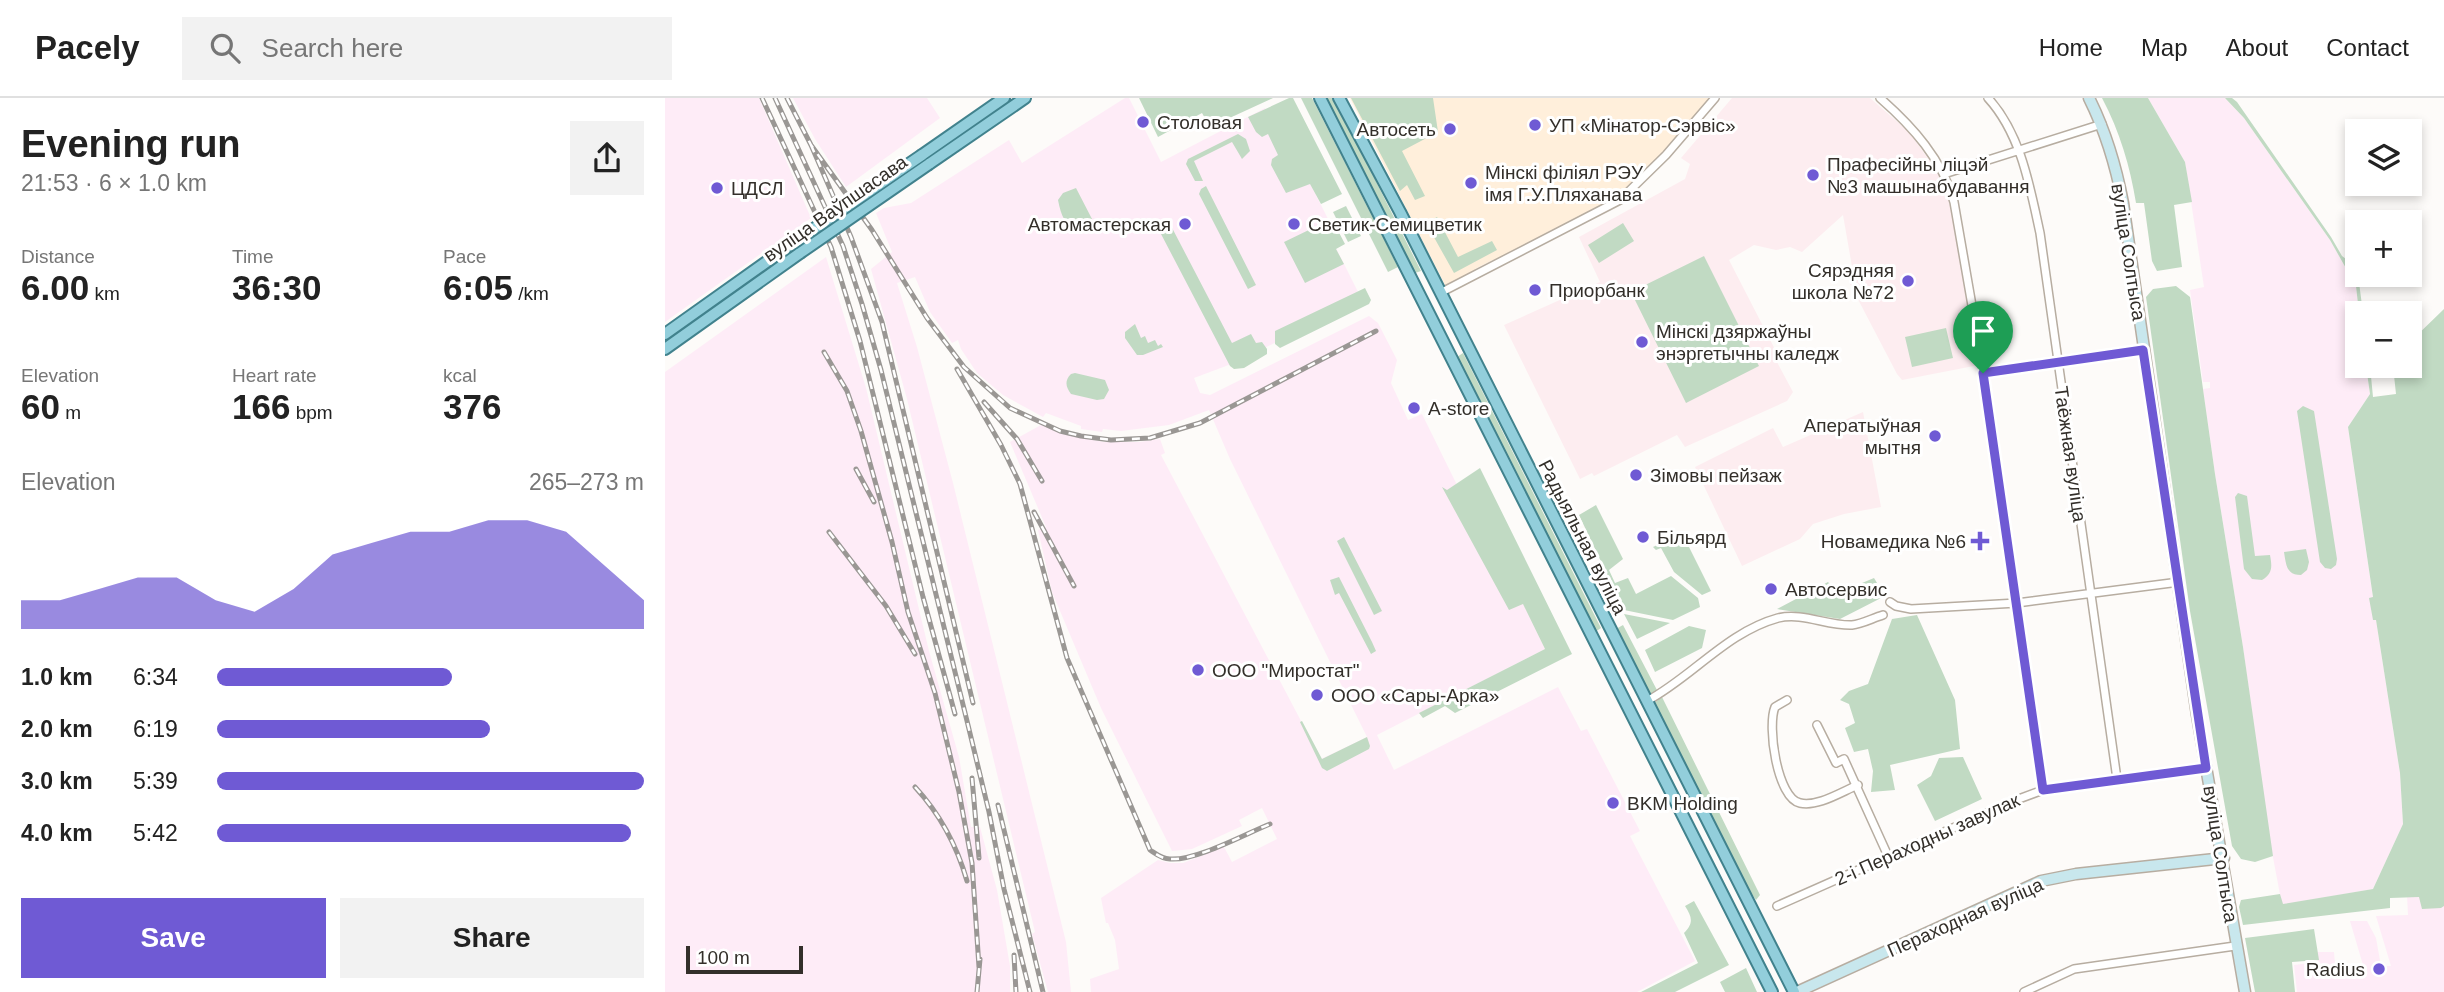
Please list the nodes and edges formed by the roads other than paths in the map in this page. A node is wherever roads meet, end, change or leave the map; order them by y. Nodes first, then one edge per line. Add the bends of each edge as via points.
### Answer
1 (1004, 98) edge
2 (1025, 98) edge
3 (1320, 98) edge
4 (1339, 98) edge
5 (1715, 98) edge
6 (1880, 98) edge
7 (1988, 98) edge
8 (2089, 98) edge
9 (2102, 124) junction
10 (2019, 150) junction
11 (926, 159) junction
12 (1944, 174) junction
13 (1440, 293) junction
14 (665, 334) edge
15 (665, 349) edge
16 (2143, 350) junction
17 (2058, 362) junction
18 (1983, 373) junction
19 (2179, 582) junction
20 (2091, 594) junction
21 (1890, 602) dead end
22 (2017, 603) junction
23 (1883, 615) dead end
24 (1787, 700) dead end
25 (1647, 701) junction
26 (1817, 725) dead end
27 (2206, 768) junction
28 (2117, 779) junction
29 (1858, 785) junction
30 (2043, 790) junction
31 (1697, 802) junction
32 (1681, 811) junction
33 (1888, 856) junction
34 (2224, 859) junction
35 (1777, 906) dead end
36 (2235, 946) junction
37 (1772, 992) edge
38 (1795, 992) edge
39 (2024, 992) edge
40 (2245, 992) edge

1 - 11 main road, вуліца Ваўпшасава
2 - 11 main road, вуліца Ваўпшасава
3 - 32 main road, Радыяльная вуліца
4 - 13 main road, Радыяльная вуліца
5 - 13 street via 1620,200
6 - 12 street via 1908,125
7 - 10 street, Таёжная вуліца via 2002,114
8 - 9 main road, вуліца Солтыса
9 - 10 street
9 - 16 main road, вуліца Солтыса via 2121,191
10 - 12 street
10 - 17 street, Таёжная вуліца via 2040,233
11 - 14 main road, вуліца Ваўпшасава, bridge via 793,243
11 - 15 main road, вуліца Ваўпшасава, bridge
12 - 18 street via 1960,227
13 - 25 main road, Радыяльная вуліца
16 - 17 street
16 - 19 main road, вуліца Солтыса
17 - 18 street
17 - 20 street, Таёжная вуліца
18 - 22 street
19 - 20 street
19 - 27 main road, вуліца Солтыса
20 - 22 street
20 - 28 street, Таёжная вуліца
21 - 22 street via 1911,609
22 - 30 street
23 - 25 street via 1852,625 1798,617 1769,621
24 - 29 street via 1775,707 1772,726 1777,765 1791,799 1807,804
25 - 31 main road, Радыяльная вуліца
26 - 29 street via 1836,763 1844,759
27 - 28 street, 2-і Пераходны завулак
27 - 34 main road, вуліца Солтыса
28 - 30 street, 2-і Пераходны завулак
29 - 33 street
30 - 33 street, 2-і Пераходны завулак
31 - 32 main road
31 - 38 main road, Радыяльная вуліца
32 - 37 main road, Радыяльная вуліца
33 - 35 street, 2-і Пераходны завулак
34 - 36 main road, вуліца Солтыса
34 - 38 main road, Пераходная вуліца via 2042,881
36 - 39 street via 2074,969
36 - 40 main road, вуліца Солтыса

